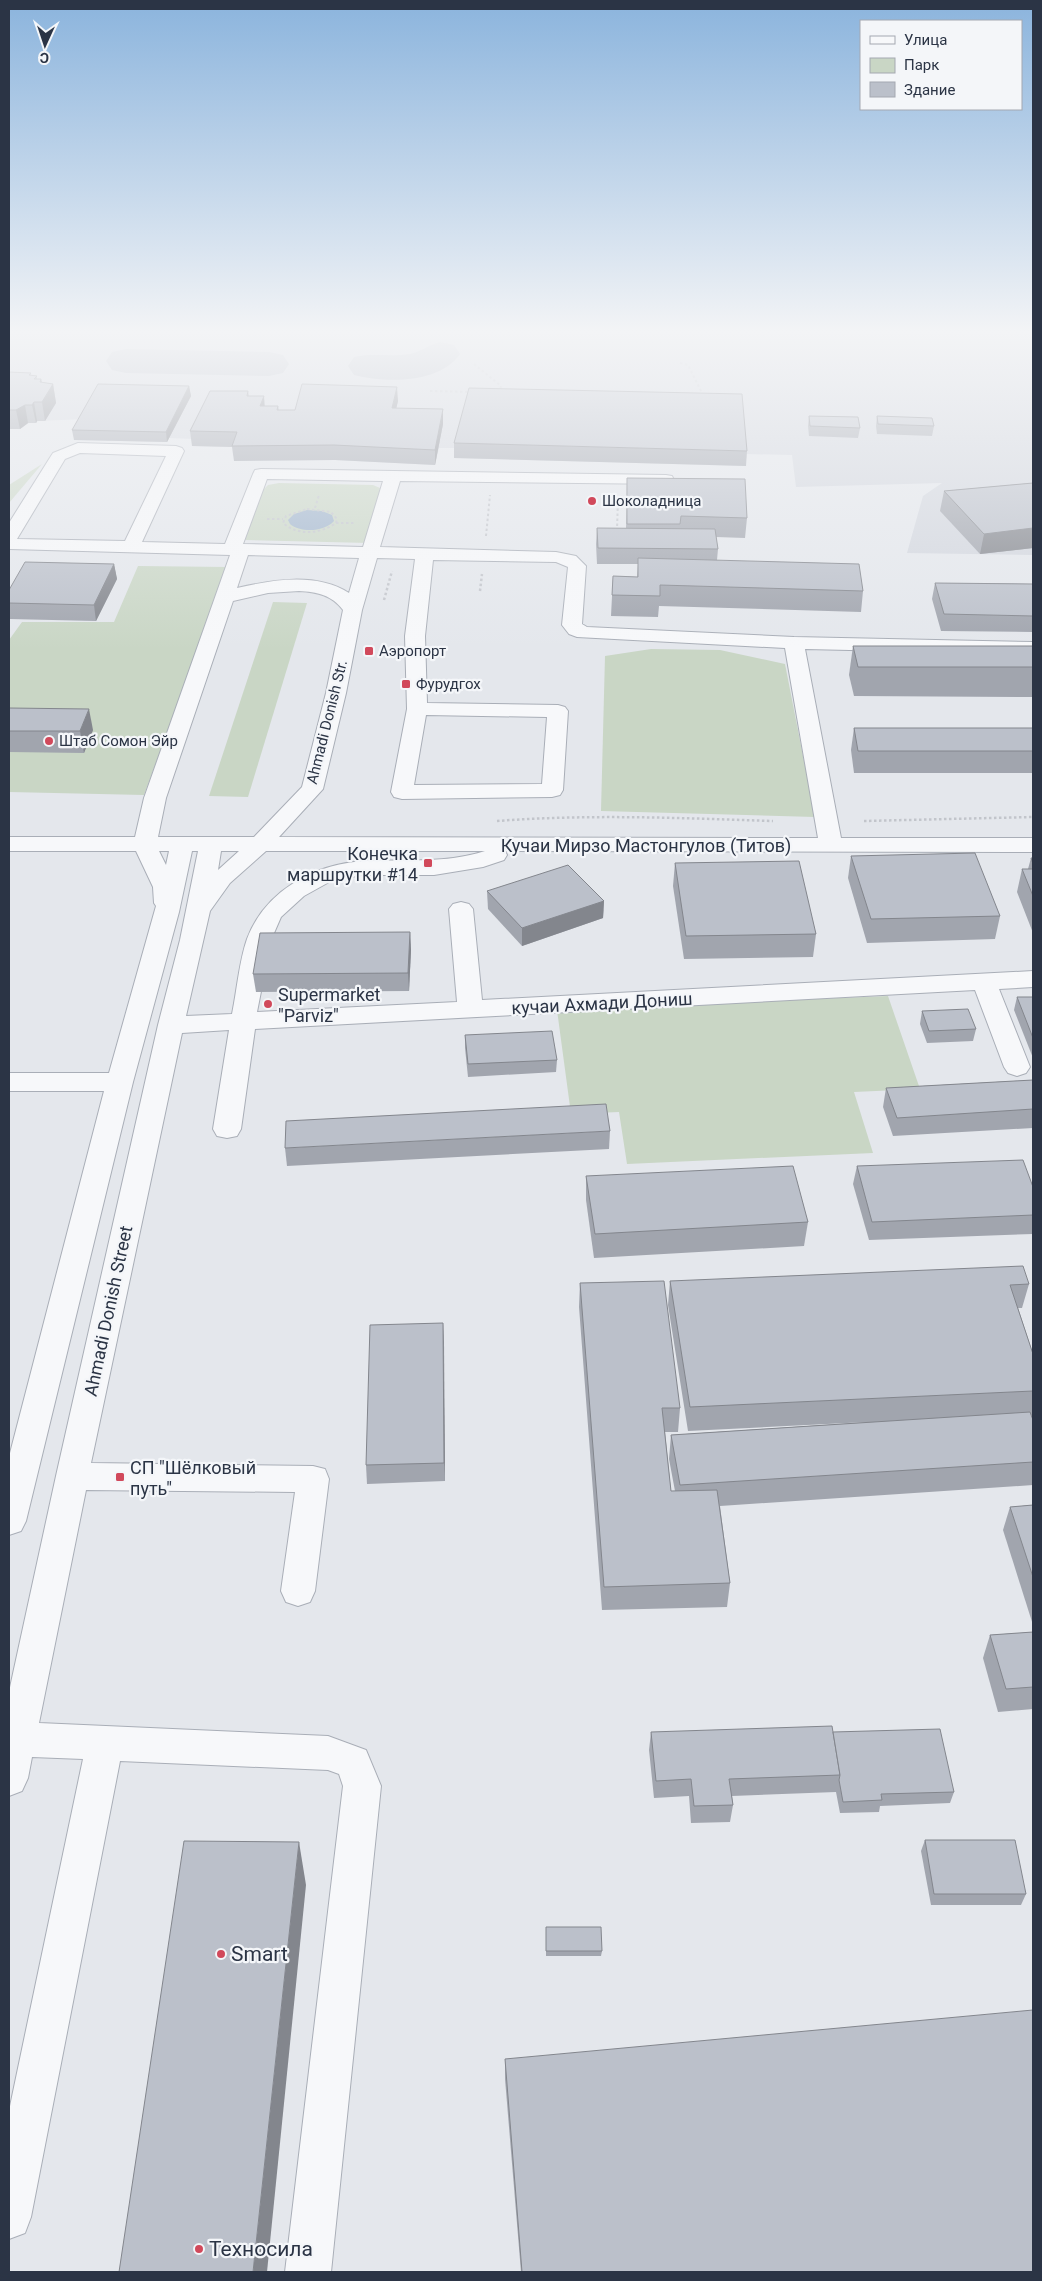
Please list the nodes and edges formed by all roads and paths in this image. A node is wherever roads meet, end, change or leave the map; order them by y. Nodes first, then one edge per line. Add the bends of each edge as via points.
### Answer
1 (393, 475) junction
2 (619, 479) junction
3 (678, 480) edge
4 (318, 531) joint
5 (616, 531) edge
6 (9, 537) edge
7 (9, 544) edge
8 (40, 545) junction
9 (132, 547) junction
10 (237, 550) junction
11 (369, 553) junction
12 (425, 554) junction
13 (31, 561) edge
14 (225, 597) junction
15 (353, 610) junction
16 (794, 643) junction
17 (1033, 648) edge
18 (418, 709) junction
19 (1033, 817) edge
20 (490, 821) dead end
21 (776, 821) dead end
22 (826, 823) junction
23 (9, 844) edge
24 (145, 845) junction
25 (196, 845) junction
26 (259, 845) junction
27 (527, 845) junction
28 (831, 845) junction
29 (1033, 845) edge
30 (461, 908) dead end
31 (167, 912) junction
32 (197, 914) junction
33 (1033, 979) edge
34 (984, 982) junction
35 (470, 1010) junction
36 (243, 1021) junction
37 (170, 1025) junction
38 (1017, 1067) dead end
39 (9, 1082) edge
40 (120, 1082) junction
41 (227, 1129) dead end
42 (19, 1444) edge
43 (72, 1476) junction
44 (9, 1521) edge
45 (298, 1591) dead end
46 (18, 1739) junction
47 (106, 1742) junction
48 (9, 1778) edge
49 (9, 2217) edge
50 (308, 2272) edge

1 - 2 street
1 - 10 street via 262,474
1 - 11 street, Ahmadi Donish Str.
2 - 3 street
2 - 5 path
4 - 4 path via 332,526 338,519 335,515 324,510 307,509 291,512 283,519 286,527 292,530
6 - 9 street via 60,456 78,448 176,451
7 - 8 street
8 - 9 street
8 - 13 street
9 - 10 street
10 - 11 street
10 - 14 street
11 - 12 street
11 - 15 street, Ahmadi Donish Str.
12 - 16 street via 570,560 577,573 572,625 584,633
12 - 18 street via 414,636
14 - 15 street via 273,586 327,589 342,596
14 - 24 street via 155,798
15 - 26 street, Ahmadi Donish Str. via 312,789
16 - 17 street
16 - 22 street
18 - 18 street via 402,792 552,790 558,711
19 - 22 path
20 - 21 path via 635,817
22 - 28 street
23 - 24 street, Кучаи Мирзо Мастонгулов (Титов)
24 - 25 street, Кучаи Мирзо Мастонгулов (Титов)
24 - 31 street via 165,887
25 - 26 street, Кучаи Мирзо Мастонгулов (Титов)
25 - 31 street
25 - 32 street, Ahmadi Donish Street
26 - 27 street, Кучаи Мирзо Мастонгулов (Титов)
26 - 32 street, Ahmadi Donish Str. via 222,878
27 - 28 street, Кучаи Мирзо Мастонгулов (Титов)
27 - 36 street via 475,862 434,868 362,868 324,876 296,891 271,914 259,940
28 - 29 street, Кучаи Мирзо Мастонгулов (Титов)
30 - 35 street
31 - 40 street
32 - 37 street, Ahmadi Donish Street
33 - 34 street, кучаи Ахмади Дониш
34 - 35 street, кучаи Ахмади Дониш
34 - 38 street
35 - 36 street, кучаи Ахмади Дониш
36 - 37 street, кучаи Ахмади Дониш
36 - 41 street
37 - 43 street, Ahmadi Donish Street
39 - 40 street
40 - 42 street
42 - 44 street
43 - 45 street via 313,1479
43 - 46 street, Ahmadi Donish Street
46 - 47 street
46 - 48 street, Ahmadi Donish Street
47 - 49 street
47 - 50 street via 328,1753 353,1762 362,1786

